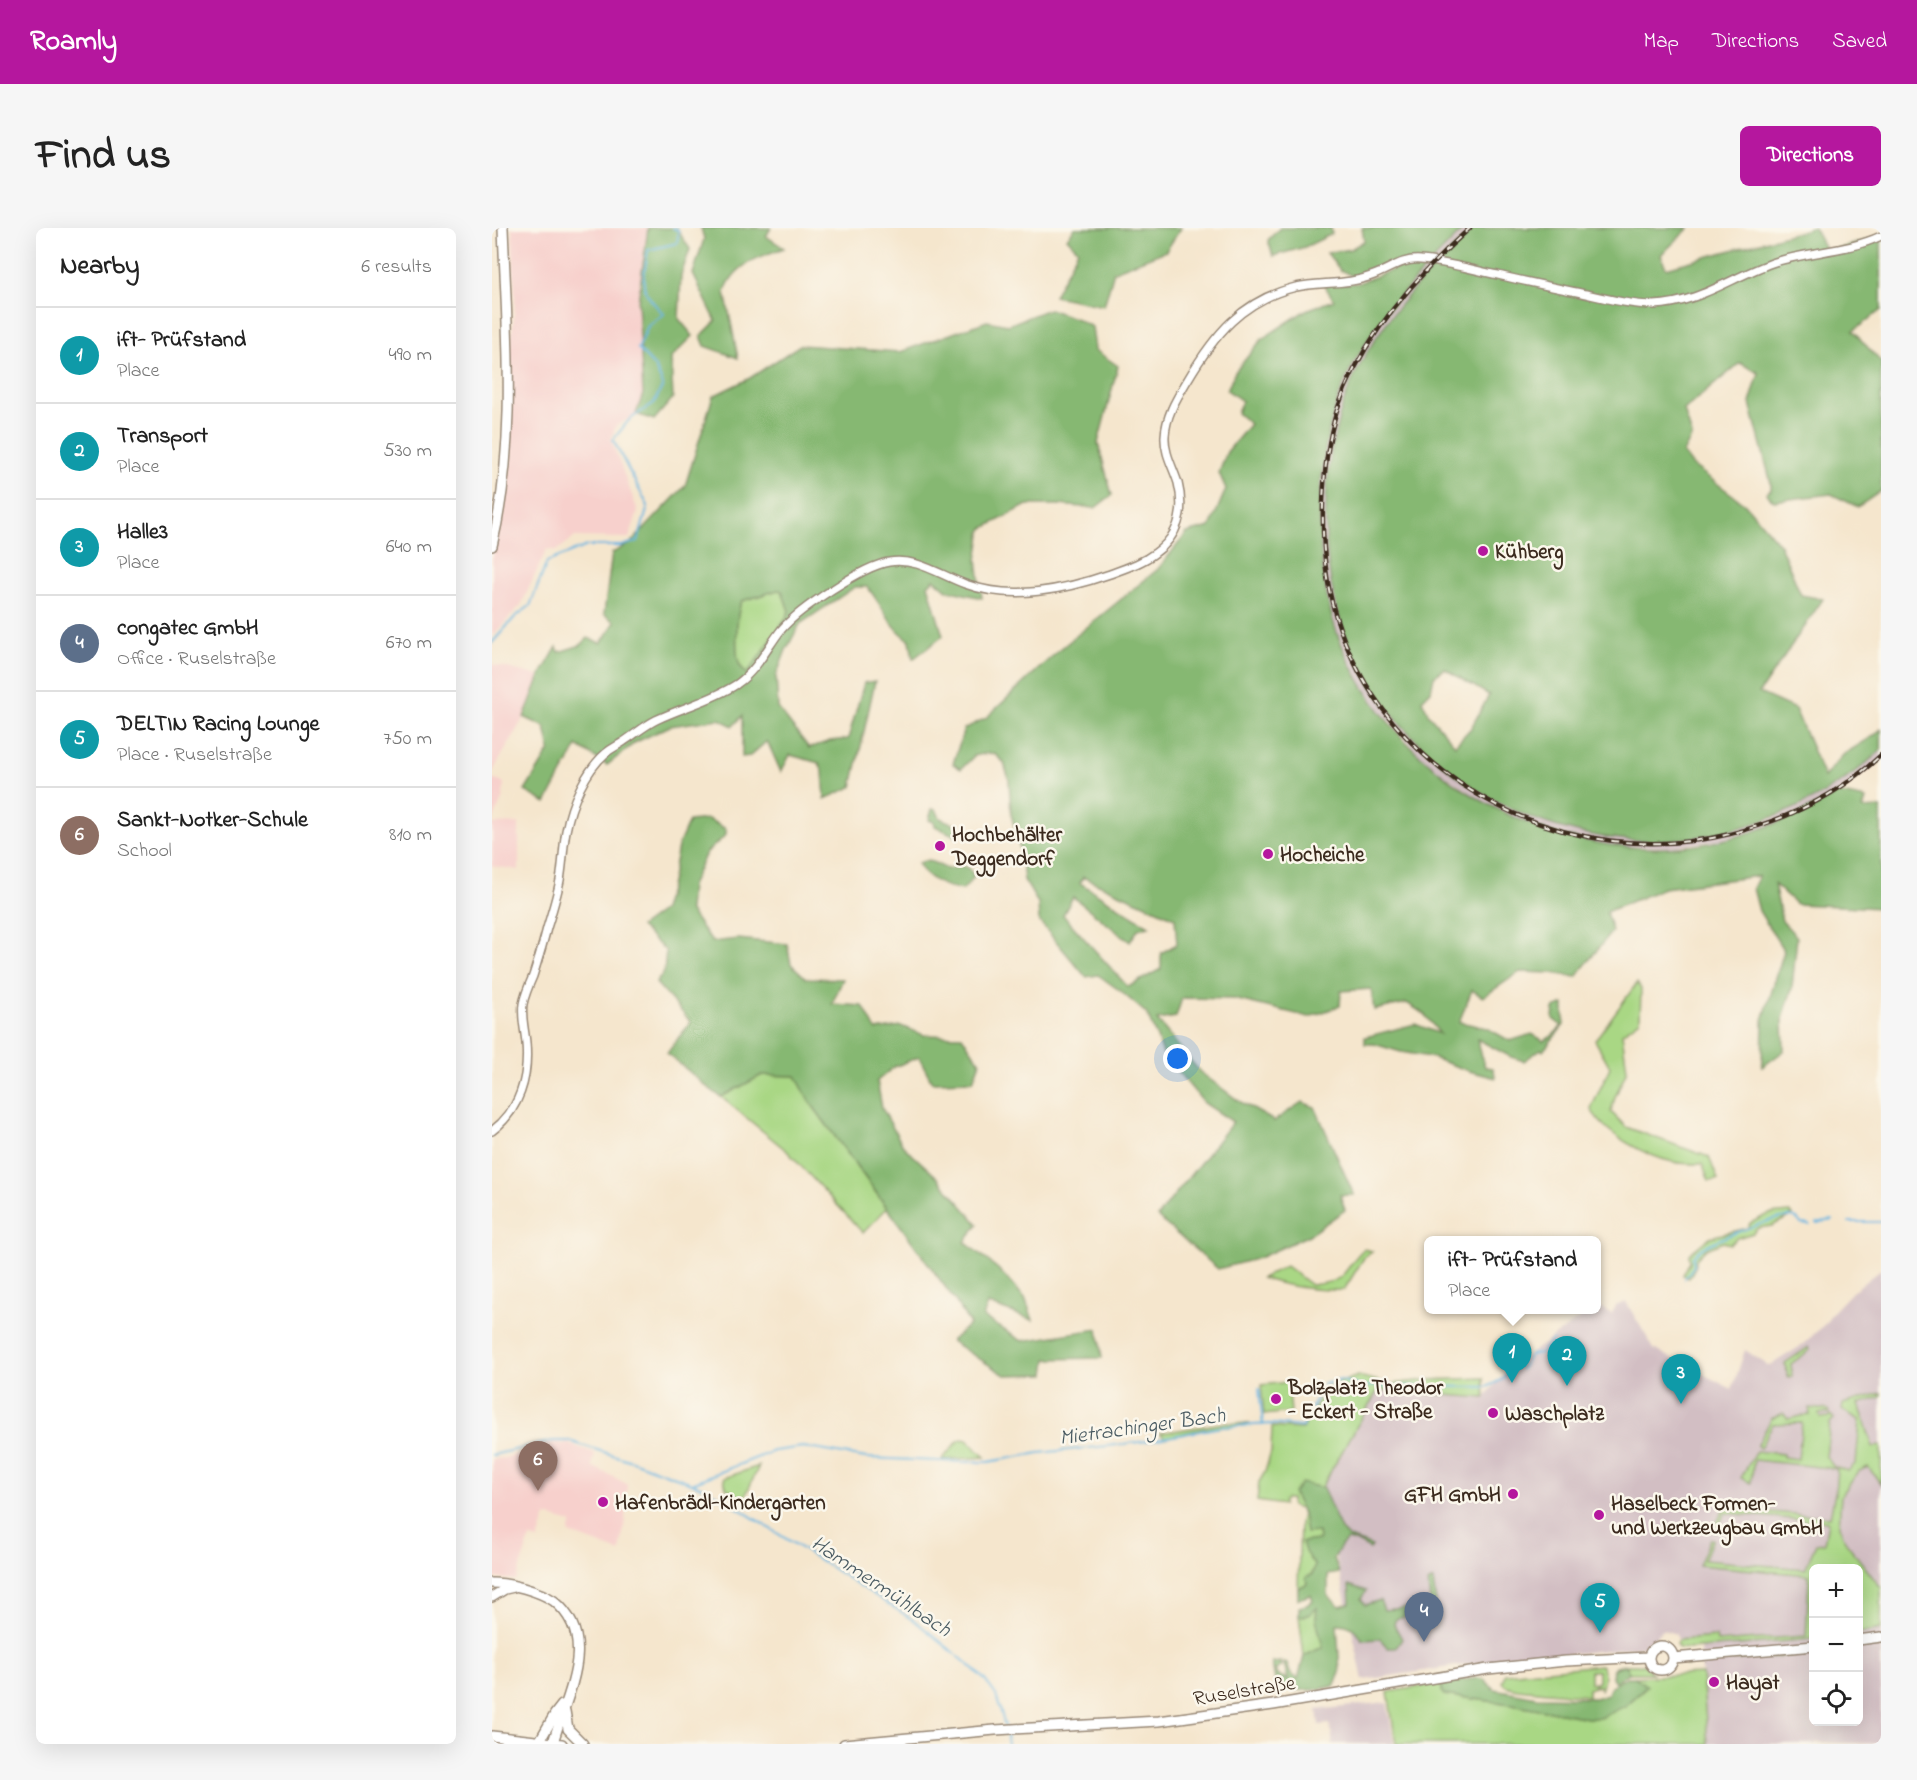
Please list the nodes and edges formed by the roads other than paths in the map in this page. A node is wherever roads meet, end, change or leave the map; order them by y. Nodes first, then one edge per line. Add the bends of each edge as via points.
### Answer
1 (503, 228) edge
2 (1881, 236) edge
3 (492, 546) edge
4 (492, 1131) edge
5 (492, 1583) edge
6 (514, 1587) junction
7 (495, 1594) edge
8 (1881, 1637) edge
9 (1863, 1639) edge
10 (1809, 1646) edge
11 (1648, 1657) junction
12 (1673, 1658) junction
13 (566, 1701) junction
14 (492, 1736) edge
15 (539, 1742) junction
16 (493, 1744) edge
17 (557, 1744) edge
18 (583, 1744) edge
19 (844, 1744) edge

1 - 3 main road via 508,426 503,492
2 - 4 street via 1857,246 1792,257 1668,304 1618,301 1436,262 1408,260 1368,278 1302,286 1258,301 1221,330 1170,412 1165,443 1178,484 1181,514 1174,534 1151,556 1087,582 1026,592 979,588 908,562 879,564 802,610 750,673 734,686 653,721 593,766 569,814 560,880 523,1000 527,1073 513,1109
5 - 6 main road
6 - 7 main road
6 - 13 main road via 551,1599 574,1626 579,1644 577,1664
8 - 9 main road
10 - 12 main road
11 - 12 main road via 1659,1646 1668,1648
11 - 12 main road via 1653,1668 1663,1670 1670,1667
11 - 19 main road, Ruselstraße via 1488,1669 1159,1721
13 - 15 main road
13 - 17 main road
13 - 18 main road via 568,1729
14 - 15 main road
14 - 16 main road
15 - 17 main road

